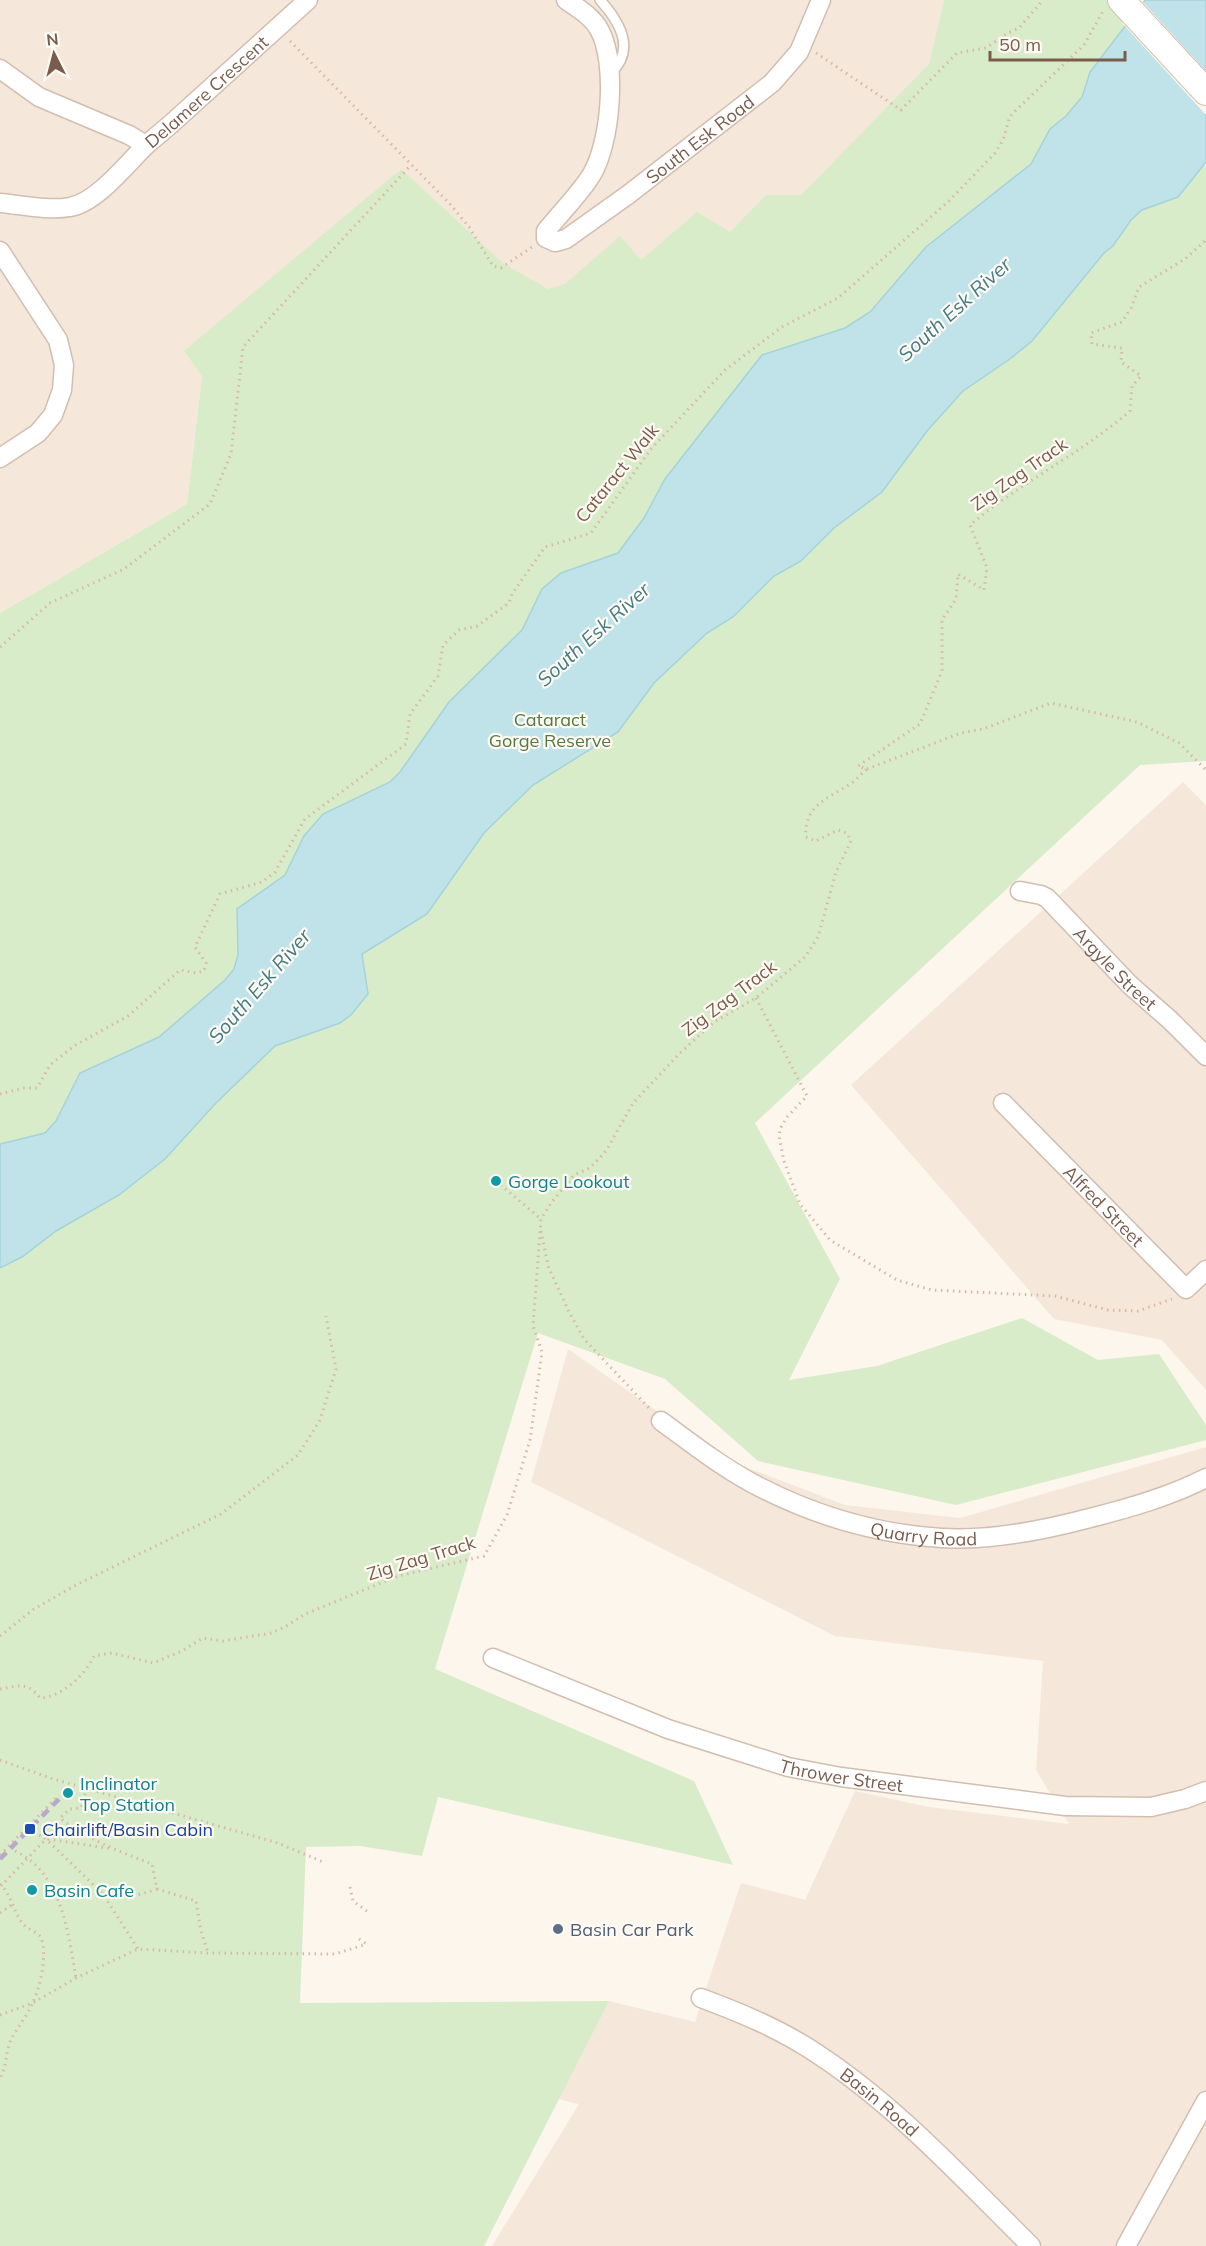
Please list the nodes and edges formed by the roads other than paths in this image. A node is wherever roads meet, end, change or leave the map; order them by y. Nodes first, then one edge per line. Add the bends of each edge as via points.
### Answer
1 (308, 0) edge
2 (566, 0) edge
3 (600, 0) edge
4 (821, 0) edge
5 (1116, 2) edge
6 (0, 69) edge
7 (610, 75) junction
8 (1206, 92) edge
9 (146, 145) junction
10 (0, 203) edge
11 (0, 251) edge
12 (0, 458) edge
13 (1020, 891) dead end
14 (1206, 1056) edge
15 (1003, 1103) dead end
16 (1206, 1270) edge
17 (661, 1421) road end
18 (1206, 1478) edge
19 (493, 1658) dead end
20 (1206, 1791) edge
21 (701, 1998) dead end
22 (1206, 2101) edge
23 (1031, 2246) edge
24 (1126, 2246) edge

1 - 9 street, Delamere Crescent
2 - 7 street via 601,32
3 - 7 lane via 617,22 624,45 620,64
4 - 7 street, South Esk Road via 799,52 772,83 629,194 566,239 555,242 546,238 546,231 591,175 602,155 608,128
5 - 8 street
6 - 9 street, Delamere Crescent via 39,97
9 - 10 street via 98,193 73,207
11 - 12 street via 58,340 64,365 62,390 53,415 38,433
13 - 14 street, Argyle Street via 1047,898 1130,985
15 - 16 street, Alfred Street via 1186,1288
17 - 18 street, Quarry Road via 752,1483 824,1515 905,1534 945,1538 1046,1529 1131,1508
19 - 20 street, Thrower Street via 668,1729 788,1767 841,1777 1065,1806 1114,1808 1151,1807
21 - 23 street, Basin Road via 778,2030 848,2075 901,2120
22 - 24 street

